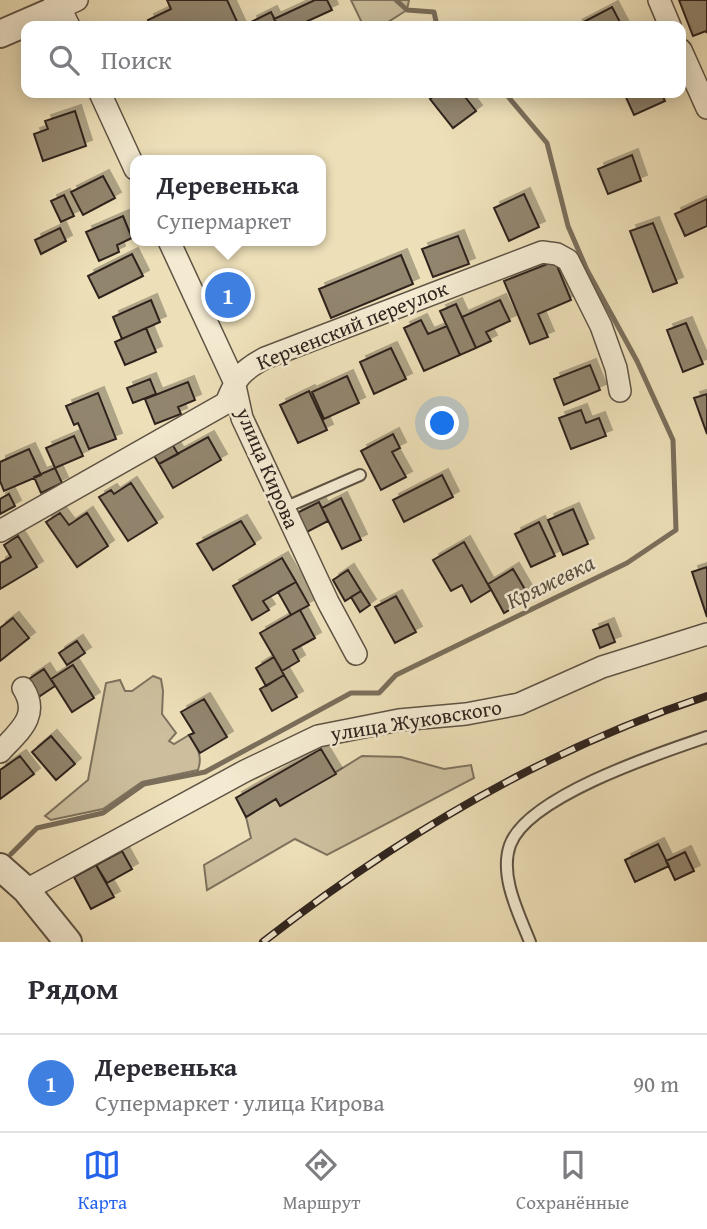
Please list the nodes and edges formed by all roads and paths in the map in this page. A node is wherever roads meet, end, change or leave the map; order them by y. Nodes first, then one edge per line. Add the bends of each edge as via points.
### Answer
1 (659, 0) edge
2 (66, 9) edge
3 (34, 21) edge
4 (668, 21) edge
5 (21, 26) edge
6 (0, 34) edge
7 (686, 60) edge
8 (705, 97) edge
9 (102, 98) edge
10 (130, 158) edge
11 (171, 246) edge
12 (234, 381) junction
13 (620, 391) dead end
14 (360, 475) dead end
15 (284, 508) junction
16 (0, 531) edge
17 (707, 634) edge
18 (356, 654) dead end
19 (23, 688) dead end
20 (707, 737) edge
21 (0, 752) edge
22 (0, 867) edge
23 (26, 890) junction
24 (68, 942) edge
25 (530, 942) edge

1 - 4 street
2 - 3 street
5 - 6 street
7 - 8 street
9 - 10 street
11 - 12 street, улица Кирова
12 - 13 street, Керченский переулок via 265,358 542,252 568,260 601,326
12 - 15 street, улица Кирова via 242,418
12 - 16 street, Керченский переулок via 226,403 209,414
14 - 15 lane
15 - 18 street, улица Кирова
17 - 23 street, улица Жуковского via 602,667 519,704 318,736
19 - 21 street via 31,701 30,715
20 - 25 lane via 627,764 527,819 510,845 507,882
22 - 23 street
23 - 24 street

